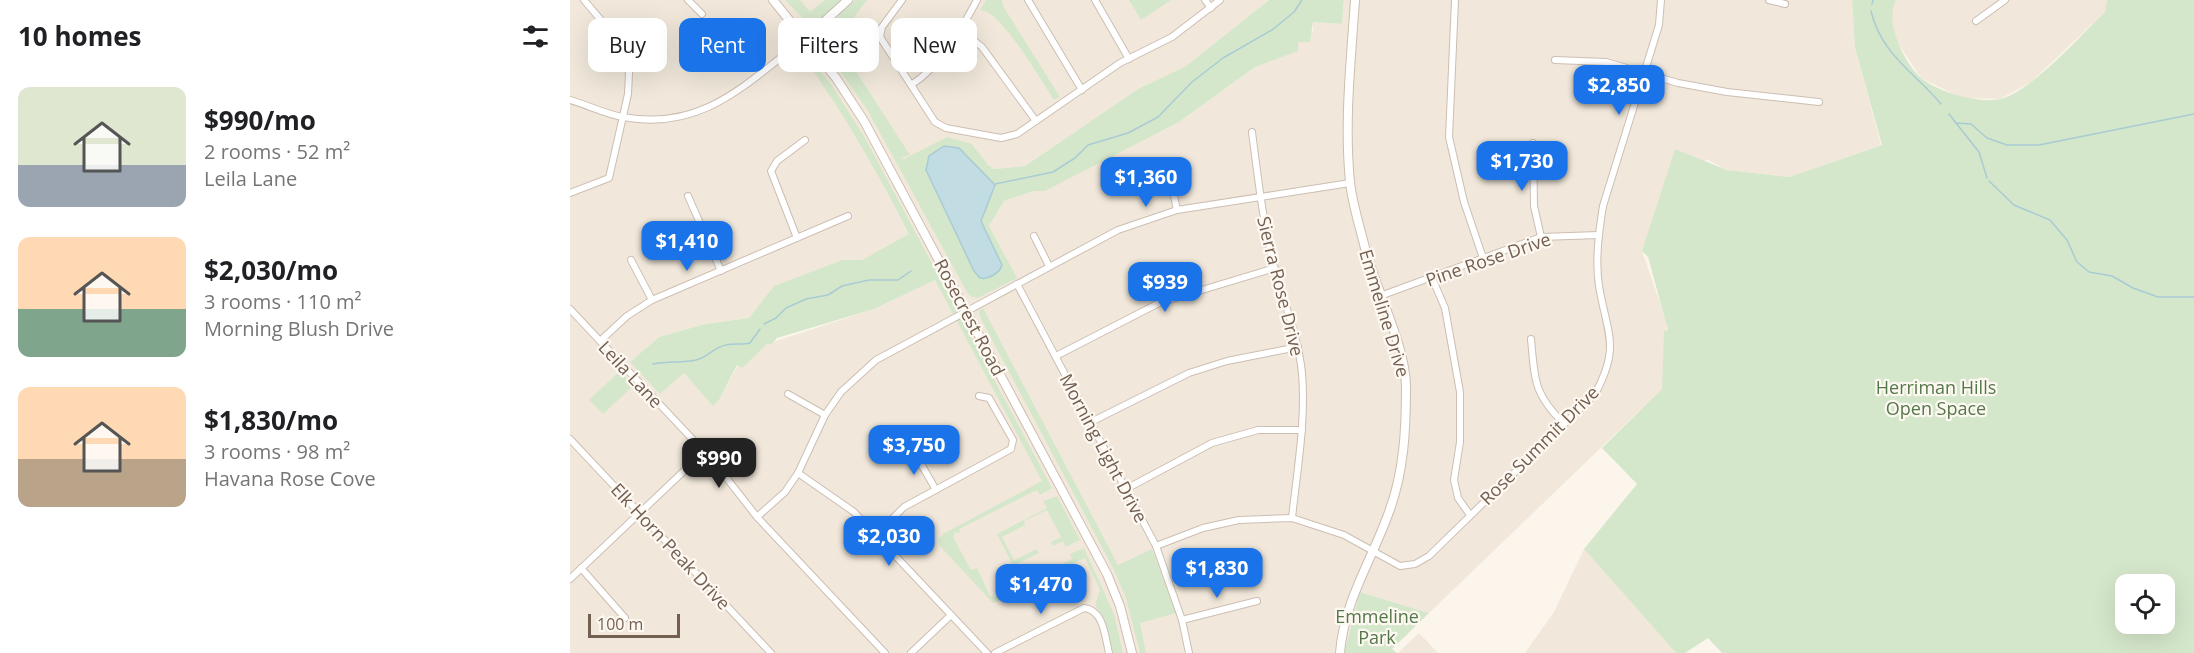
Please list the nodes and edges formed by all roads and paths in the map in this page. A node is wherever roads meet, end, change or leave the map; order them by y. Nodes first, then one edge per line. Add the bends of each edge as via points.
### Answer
1 (584, 0) edge
2 (688, 0) edge
3 (773, 0) edge
4 (849, 0) edge
5 (902, 0) edge
6 (977, 0) edge
7 (1028, 0) edge
8 (1095, 0) edge
9 (1204, 0) edge
10 (1220, 0) edge
11 (1355, 0) edge
12 (1455, 0) edge
13 (1661, 0) edge
14 (1769, 0) edge
15 (2005, 0) edge
16 (1785, 4) dead end
17 (1211, 8) junction
18 (702, 14) dead end
19 (789, 18) edge
20 (829, 18) edge
21 (966, 18) edge
22 (1976, 21) dead end
23 (977, 43) edge
24 (1129, 59) junction
25 (778, 60) edge
26 (1555, 60) dead end
27 (830, 72) edge
28 (927, 72) edge
29 (1645, 73) junction
30 (910, 85) junction
31 (1082, 90) junction
32 (570, 100) edge
33 (1819, 102) dead end
34 (623, 117) junction
35 (1036, 121) junction
36 (1252, 132) dead end
37 (805, 140) dead end
38 (1533, 143) dead end
39 (1171, 182) dead end
40 (1350, 183) junction
41 (570, 193) edge
42 (688, 196) dead end
43 (1259, 197) junction
44 (1177, 210) junction
45 (848, 216) dead end
46 (1599, 235) junction
47 (1034, 236) dead end
48 (1541, 237) junction
49 (797, 238) junction
50 (1483, 258) junction
51 (631, 260) dead end
52 (1049, 266) junction
53 (1275, 268) junction
54 (721, 271) junction
55 (1432, 278) junction
56 (1017, 284) junction
57 (1380, 296) junction
58 (652, 300) junction
59 (570, 309) edge
60 (967, 310) junction
61 (1531, 339) dead end
62 (600, 341) junction
63 (1298, 347) junction
64 (1056, 356) junction
65 (788, 394) dead end
66 (979, 396) dead end
67 (825, 415) junction
68 (1091, 422) junction
69 (1564, 424) junction
70 (1302, 430) junction
71 (570, 439) edge
72 (913, 450) dead end
73 (704, 452) junction
74 (798, 473) junction
75 (1126, 489) junction
76 (936, 490) junction
77 (640, 513) junction
78 (1470, 515) junction
79 (757, 517) junction
80 (1292, 518) junction
81 (876, 535) junction
82 (1156, 546) junction
83 (1372, 552) junction
84 (581, 568) junction
85 (570, 579) edge
86 (1257, 601) dead end
87 (951, 615) junction
88 (625, 618) dead end
89 (1182, 620) junction
90 (771, 653) edge
91 (885, 653) edge
92 (911, 653) edge
93 (987, 653) edge
94 (995, 653) edge
95 (1108, 653) edge
96 (1132, 653) edge
97 (1189, 653) edge
98 (1340, 653) edge

1 - 34 street via 613,32 623,52 629,80
2 - 18 street
3 - 19 main road, Rosecrest Road
4 - 20 street
5 - 30 street via 880,35
6 - 21 street
7 - 31 street
8 - 24 street
9 - 17 street
10 - 17 street
11 - 40 street, Emmeline Drive via 1348,135
12 - 50 street via 1449,137 1464,202
13 - 29 street, Rose Summit Drive via 1659,25
14 - 16 street
15 - 22 street
17 - 24 street via 1172,37
23 - 35 street
24 - 31 street
25 - 34 street via 712,107 672,119
26 - 29 street via 1606,62
27 - 60 main road, Rosecrest Road via 864,121
28 - 30 street
29 - 33 street via 1727,92
29 - 46 street, Rose Summit Drive via 1603,206
30 - 35 street via 937,124 946,128 1004,138
31 - 35 street
32 - 34 street
34 - 41 street via 608,179
36 - 43 street, Sierra Rose Drive
37 - 49 street via 775,162 771,173
38 - 48 street via 1534,207
39 - 44 street
40 - 43 street
40 - 57 street, Emmeline Drive
42 - 54 street
43 - 44 street
43 - 53 street, Sierra Rose Drive
44 - 52 street via 1119,230
45 - 49 street
46 - 48 street, Pine Rose Drive
46 - 69 street, Rose Summit Drive via 1599,284 1612,342 1610,361 1595,394
47 - 52 street
48 - 50 street, Pine Rose Drive
49 - 54 street
50 - 55 street, Pine Rose Drive
51 - 58 street
52 - 56 street
53 - 63 street, Sierra Rose Drive
53 - 64 street via 1158,303
54 - 58 street
55 - 57 street, Pine Rose Drive
55 - 78 street via 1444,308 1460,392 1460,442 1454,480 1458,498
56 - 60 street
56 - 64 street, Morning Light Drive
57 - 83 street, Emmeline Drive via 1394,331 1406,383 1406,428 1402,468 1390,511
58 - 62 street
59 - 62 street, Leila Lane
60 - 67 street via 876,360 841,392
60 - 96 main road, Rosecrest Road via 1107,574
61 - 69 street via 1535,386 1548,408
62 - 73 street, Leila Lane
63 - 68 street via 1188,373
63 - 70 street, Sierra Rose Drive via 1304,398
64 - 68 street, Morning Light Drive
65 - 67 street
66 - 76 street via 989,398 1012,440 1011,449
67 - 74 street
68 - 75 street, Morning Light Drive
69 - 78 street, Rose Summit Drive
70 - 75 street via 1258,430 1212,443
70 - 80 street, Sierra Rose Drive
71 - 77 street, Elk Horn Peak Drive
72 - 76 street
73 - 77 street
73 - 79 street, Leila Lane
74 - 79 street via 785,492
74 - 81 street via 845,504
75 - 82 street, Morning Light Drive
76 - 81 street via 904,507
77 - 84 street
77 - 90 street, Elk Horn Peak Drive
78 - 83 street, Rose Summit Drive via 1430,556 1415,564 1400,566
79 - 91 street, Leila Lane
80 - 82 street, Rose Summit Drive via 1239,520
80 - 83 street, Rose Summit Drive via 1344,535
81 - 87 street
82 - 89 street, Morning Light Drive
83 - 98 street, Emmeline Drive via 1354,589
84 - 85 street
84 - 88 street
86 - 89 street
87 - 92 street
87 - 93 street
89 - 97 street, Morning Light Drive
94 - 95 street via 1079,609 1093,610 1100,619

